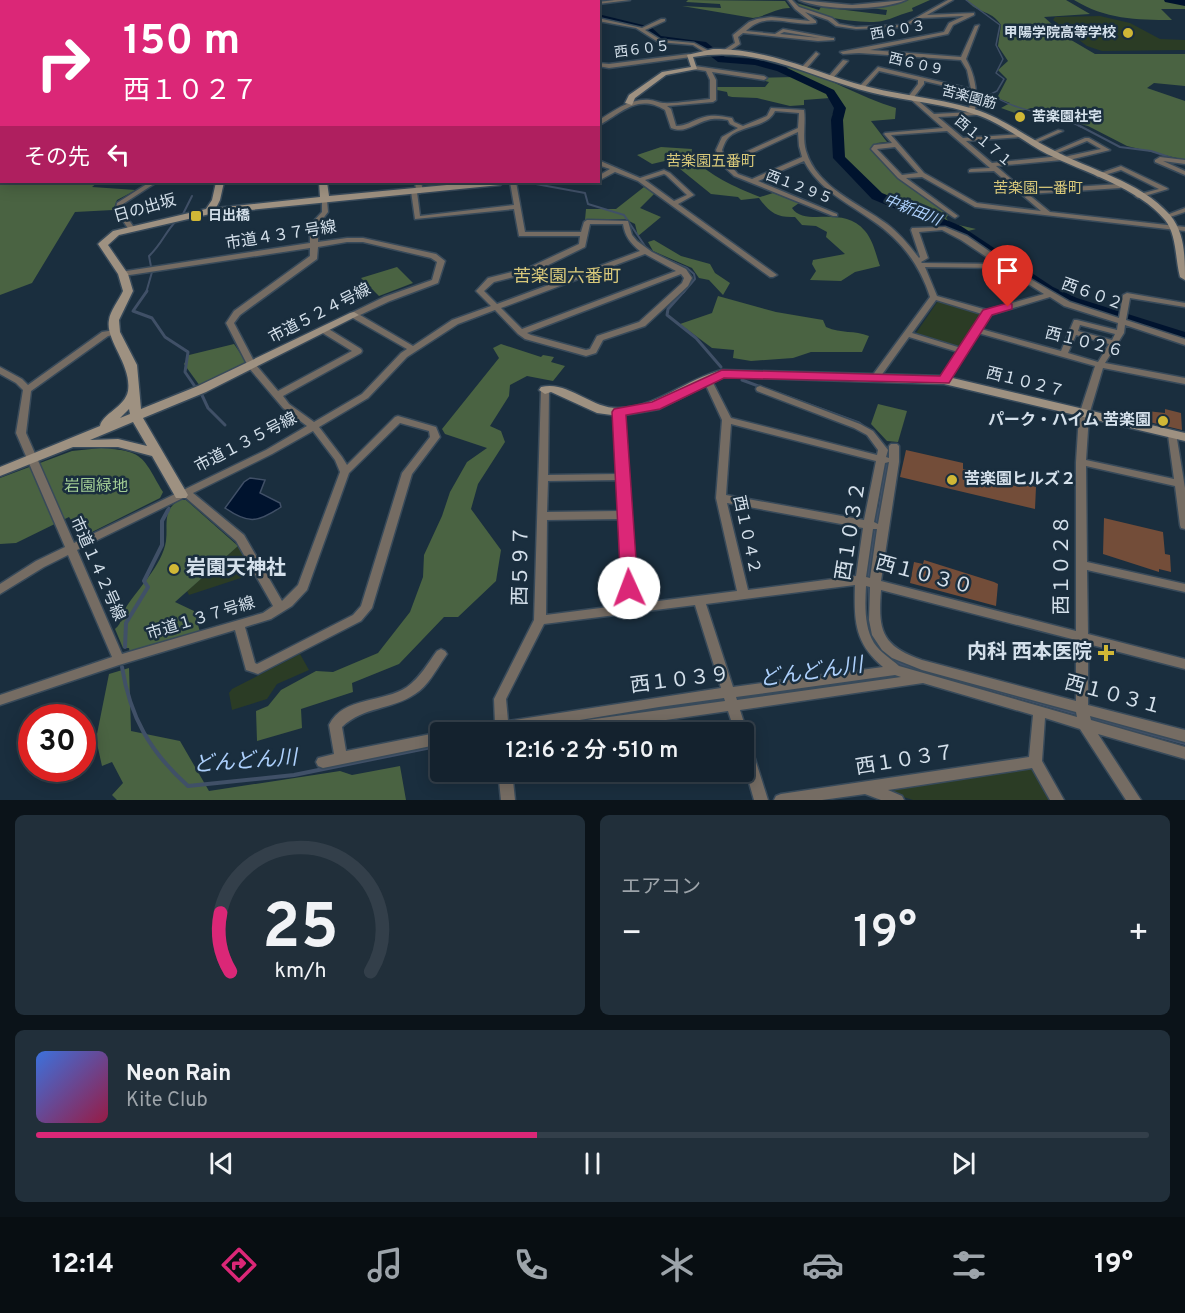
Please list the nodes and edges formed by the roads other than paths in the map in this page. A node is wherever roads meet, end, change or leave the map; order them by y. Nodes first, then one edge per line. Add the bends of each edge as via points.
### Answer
1 (628, 0) edge
2 (790, 0) edge
3 (801, 0) edge
4 (832, 0) edge
5 (904, 0) edge
6 (951, 0) edge
7 (600, 1) edge
8 (849, 6) junction
9 (797, 8) junction
10 (628, 15) dead end
11 (921, 17) junction
12 (600, 19) edge
13 (663, 20) dead end
14 (620, 21) junction
15 (978, 26) dead end
16 (645, 29) junction
17 (745, 32) junction
18 (776, 35) junction
19 (711, 51) junction
20 (726, 51) junction
21 (859, 51) junction
22 (843, 52) dead end
23 (889, 53) junction
24 (816, 54) dead end
25 (688, 56) junction
26 (963, 59) junction
27 (845, 61) dead end
28 (600, 64) edge
29 (695, 68) junction
30 (804, 68) junction
31 (878, 69) junction
32 (710, 71) junction
33 (831, 77) junction
34 (764, 78) dead end
35 (921, 79) junction
36 (861, 88) junction
37 (973, 92) junction
38 (913, 99) junction
39 (629, 103) junction
40 (663, 105) junction
41 (975, 111) junction
42 (934, 117) junction
43 (600, 123) edge
44 (744, 128) junction
45 (800, 129) junction
46 (948, 129) junction
47 (1060, 132) dead end
48 (1022, 135) junction
49 (962, 140) junction
50 (1034, 142) junction
51 (897, 145) junction
52 (1053, 153) junction
53 (806, 158) junction
54 (1063, 158) junction
55 (1185, 162) edge
56 (600, 163) edge
57 (724, 164) junction
58 (994, 167) junction
59 (613, 170) junction
60 (971, 171) dead end
61 (1185, 173) edge
62 (923, 175) junction
63 (1098, 175) junction
64 (900, 177) junction
65 (600, 178) edge
66 (640, 180) junction
67 (751, 182) junction
68 (152, 183) edge
69 (220, 183) edge
70 (323, 183) edge
71 (483, 183) edge
72 (513, 183) edge
73 (1120, 186) junction
74 (417, 188) edge
75 (1023, 192) junction
76 (1138, 196) junction
77 (325, 201) junction
78 (674, 204) junction
79 (517, 207) junction
80 (1185, 210) edge
81 (210, 211) junction
82 (1048, 214) junction
83 (835, 215) dead end
84 (955, 216) dead end
85 (1167, 216) junction
86 (131, 229) junction
87 (1180, 229) edge
88 (584, 234) junction
89 (315, 246) junction
90 (644, 252) junction
91 (441, 261) joint
92 (919, 263) junction
93 (1004, 266) junction
94 (684, 271) junction
95 (123, 274) junction
96 (773, 275) dead end
97 (1185, 277) edge
98 (1050, 295) junction
99 (934, 297) junction
100 (1185, 305) edge
101 (493, 306) junction
102 (987, 313) junction
103 (354, 315) junction
104 (1120, 328) junction
105 (324, 330) junction
106 (977, 330) junction
107 (115, 332) junction
108 (521, 332) junction
109 (908, 334) junction
110 (1185, 342) edge
111 (412, 349) junction
112 (963, 351) junction
113 (1064, 354) junction
114 (1100, 365) junction
115 (252, 366) junction
116 (0, 370) edge
117 (875, 378) junction
118 (707, 380) junction
119 (944, 381) junction
120 (1185, 381) edge
121 (760, 389) dead end
122 (27, 390) junction
123 (545, 390) joint
124 (133, 393) junction
125 (277, 396) junction
126 (619, 412) junction
127 (1084, 415) junction
128 (136, 417) junction
129 (727, 420) junction
130 (314, 426) junction
131 (98, 432) junction
132 (1179, 436) edge
133 (64, 446) junction
134 (894, 446) dead end
135 (156, 453) junction
136 (32, 459) junction
137 (881, 459) junction
138 (894, 462) junction
139 (1081, 462) junction
140 (0, 472) edge
141 (345, 472) junction
142 (624, 477) junction
143 (544, 478) junction
144 (1179, 484) junction
145 (183, 494) junction
146 (721, 498) junction
147 (626, 515) junction
148 (543, 516) junction
149 (870, 525) junction
150 (1185, 525) edge
151 (885, 528) junction
152 (72, 548) junction
153 (1083, 565) junction
154 (860, 580) junction
155 (875, 584) junction
156 (1185, 588) edge
157 (0, 590) edge
158 (743, 593) junction
159 (699, 599) junction
160 (280, 608) junction
161 (630, 608) junction
162 (540, 620) junction
163 (240, 625) junction
164 (1083, 638) junction
165 (441, 654) dead end
166 (119, 660) junction
167 (1185, 664) edge
168 (895, 670) junction
169 (923, 678) junction
170 (731, 699) junction
171 (0, 700) edge
172 (1039, 711) junction
173 (1083, 716) junction
174 (502, 722) edge
175 (555, 722) edge
176 (601, 722) edge
177 (738, 722) edge
178 (1185, 736) edge
179 (430, 740) edge
180 (1185, 753) edge
181 (341, 758) junction
182 (323, 762) dead end
183 (1035, 762) junction
184 (754, 776) edge
185 (505, 782) edge
186 (865, 787) junction
187 (506, 800) edge
188 (761, 800) edge
189 (781, 800) edge
190 (897, 800) edge
191 (1057, 800) edge
192 (1134, 800) edge

1 - 7 street
2 - 9 street
3 - 8 street, 西６０３
4 - 8 street
5 - 8 street, 西６０３
6 - 11 street
9 - 11 street, 西６０３ via 856,28 904,26
9 - 17 street via 814,22 767,19 752,23
10 - 14 street
11 - 21 street, 西６０３ via 972,14 951,24 946,33
12 - 14 street
13 - 16 street
14 - 16 street
15 - 26 street
16 - 19 street via 652,39 694,44
17 - 18 street
17 - 20 street via 735,36 738,43
18 - 18 street via 818,40 832,39 783,30
19 - 20 street, 苦楽園筋
19 - 25 street, 苦楽園筋
20 - 30 street, 苦楽園筋
21 - 22 street
21 - 23 street, 西６０３
23 - 26 street, 西６０３
23 - 31 street
24 - 30 street
25 - 28 street, 西６０５
25 - 29 street
26 - 37 street via 969,68
27 - 33 street
29 - 32 street
29 - 39 street via 664,73
30 - 33 street, 苦楽園筋
31 - 35 street, 西６０９
31 - 36 street, 西６０９
32 - 34 street
32 - 40 street via 713,100
33 - 36 street, 苦楽園筋
35 - 37 street, 西６０９
35 - 38 street
36 - 38 street, 苦楽園筋
37 - 41 street
38 - 41 street, 苦楽園筋
38 - 42 street, 西１１７１
39 - 40 street
39 - 43 street
40 - 44 street via 672,116 674,128 715,115
41 - 42 street
41 - 48 street, 苦楽園筋
42 - 46 street, 西１１７１
44 - 45 street, 西１２９５ via 769,117 772,109 802,111
44 - 57 street, 西１２９５ via 724,138 719,150
45 - 53 street, 西１２９５
45 - 57 street
46 - 49 street, 西１１７１
46 - 51 street via 887,134
47 - 50 street
48 - 49 street
48 - 50 street, 苦楽園筋
49 - 58 street, 西１１７１
50 - 52 street, 苦楽園筋
51 - 62 street
51 - 64 street via 874,149
52 - 54 street, 苦楽園筋
52 - 54 street via 1086,139 1107,150
53 - 67 street
53 - 92 street, 西１２９５ via 813,172 886,227
54 - 58 street
54 - 63 street, 苦楽園筋
55 - 61 street via 1157,160
56 - 59 street
57 - 67 street, 西１２９５
58 - 60 street
58 - 75 street, 西１１７１
59 - 65 street
59 - 66 street
62 - 64 street
62 - 82 street via 975,205
63 - 73 street, 苦楽園筋
63 - 76 street via 1120,168 1165,189
64 - 84 street
66 - 78 street
66 - 78 street via 668,174 691,195
67 - 83 street, 西１２９５
68 - 86 street via 120,203 119,210
69 - 81 street
70 - 77 street
71 - 74 street, 日の出坂
72 - 79 street
73 - 75 street
73 - 76 street, 苦楽園筋
74 - 77 street, 日の出坂
74 - 79 street via 417,218
75 - 82 street, 西１１７１
76 - 85 street, 苦楽園筋
77 - 81 street, 日の出坂
77 - 89 street via 325,212 314,225
78 - 96 street
79 - 88 street via 522,234
80 - 85 street
81 - 86 street, 日の出坂
82 - 87 street
85 - 87 street, 苦楽園筋
86 - 95 street, 日の出坂 via 116,233 103,244
87 - 97 street, 苦楽園筋
88 - 90 street via 587,222 626,222 628,234
88 - 101 street via 582,245 531,270 482,286 480,291
89 - 91 street, 市道４３７号線 via 363,240
89 - 95 street, 市道４３７号線
89 - 115 street via 314,257 230,323
90 - 94 street
90 - 101 street, 市道１３５号線
91 - 103 street, 市道５２４号線 via 435,281
92 - 93 street
92 - 93 street, 西６０２ via 924,258 915,230 944,228 972,242
92 - 99 street
93 - 98 street, 西６０２
94 - 108 street
94 - 108 street via 688,278 685,284 642,324 600,338 593,351 586,353
95 - 107 street via 128,291 114,320
98 - 102 street
98 - 104 street, 西６０２
99 - 102 street
99 - 109 street
100 - 104 street, 西１０２８ via 1127,295
101 - 108 street
101 - 111 street, 市道１３５号線 via 455,322
102 - 106 street
103 - 105 street, 市道５２４号線
103 - 111 street
104 - 110 street, 西６０２
104 - 113 street via 1073,332
104 - 114 street, 西１０２８
105 - 115 street, 市道５２４号線
105 - 125 street via 358,351
106 - 112 street
106 - 113 street, 西１０２６
107 - 122 street via 105,334
107 - 124 street via 131,365
109 - 112 street
109 - 117 street
111 - 130 street, 市道１３５号線 via 365,396
112 - 119 street
113 - 114 street, 西１０２６
114 - 120 street, 西１０２６
114 - 127 street, 西１０２８
115 - 125 street
115 - 128 street, 市道５２４号線
116 - 122 street
117 - 118 street, 西１０２７ via 722,374
117 - 119 street, 西１０２７
118 - 126 street, 西１０２７ via 655,406
118 - 129 street
119 - 127 street, 西１０２７
121 - 137 street via 870,433 883,450
122 - 136 street, 市道１４２号線 via 21,433
123 - 126 street, 西１０２７ via 552,388 601,410
123 - 143 street, 西５９７
124 - 128 street
124 - 131 street via 123,409
125 - 130 street
126 - 142 street
127 - 132 street, 西１０２７
127 - 139 street, 西１０２８
128 - 131 street, 市道５２４号線
128 - 135 street
129 - 137 street
129 - 146 street, 西１０４２
130 - 141 street
130 - 145 street, 市道１３５号線
131 - 133 street, 市道５２４号線
132 - 144 street
133 - 135 street via 118,443
133 - 136 street, 市道５２４号線
134 - 138 street, 西１０３１
135 - 145 street
136 - 140 street, 市道５２４号線
136 - 152 street, 市道１４２号線
137 - 138 street
137 - 149 street, 西１０３２
138 - 151 street, 西１０３１
139 - 144 street
139 - 153 street, 西１０２８
141 - 160 street, 市道１３７号線 via 303,587
141 - 163 street via 398,418 433,429 435,438 407,473 366,608 357,618 258,669 250,667
142 - 143 street
142 - 147 street
143 - 148 street, 西５９７
144 - 150 street
145 - 152 street, 市道１３５号線
145 - 160 street via 240,538
146 - 149 street
146 - 158 street, 西１０４２
147 - 148 street
147 - 161 street
148 - 162 street, 西５９７
149 - 151 street
149 - 154 street, 西１０３２
151 - 155 street, 西１０３１
152 - 157 street, 市道１３５号線
152 - 166 street, 市道１４２号線
153 - 156 street
153 - 164 street, 西１０２８
154 - 155 street, 西１０３０
154 - 158 street, 西１０３０
154 - 168 street, 西１０３２ via 862,630 874,651
155 - 164 street, 西１０３０
155 - 173 street, 西１０３１ via 877,632 891,651 905,660
158 - 159 street, 西１０３０
159 - 161 street, 西１０３０
159 - 170 street
160 - 163 street, 市道１３７号線
161 - 162 street, 西１０３０
162 - 174 street, 西５９７ via 500,699
163 - 166 street, 市道１３７号線
164 - 167 street, 西１０３０
164 - 173 street, 西１０２８
165 - 181 street via 410,692 343,715 335,725
166 - 171 street, 市道１３７号線
168 - 169 street, 西１０３２
168 - 170 street, 西１０３９
169 - 170 street
169 - 172 street, 西１０３２
170 - 175 street, 西１０３９
170 - 176 street
170 - 177 street
172 - 173 street, 西１０３２
172 - 183 street
173 - 178 street, 西１０３１
173 - 180 street, 西１０３２
173 - 192 street
179 - 181 street
181 - 182 street
183 - 186 street, 西１０３７
183 - 191 street
184 - 188 street
185 - 187 street
186 - 189 street, 西１０３７
186 - 190 street

